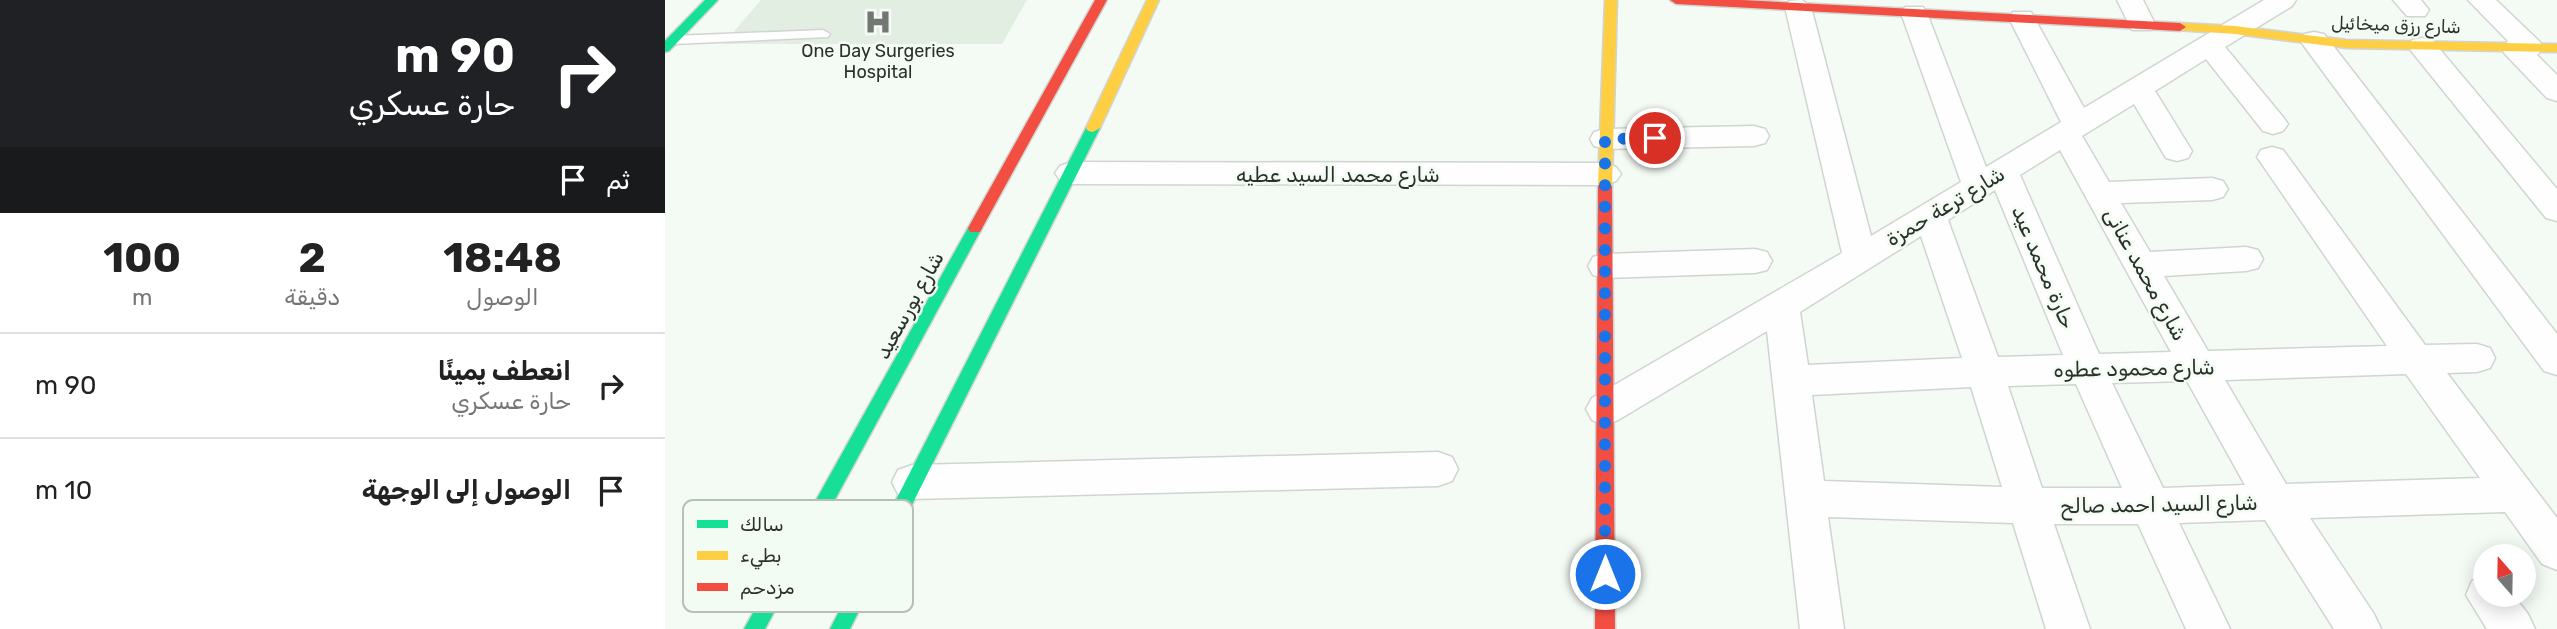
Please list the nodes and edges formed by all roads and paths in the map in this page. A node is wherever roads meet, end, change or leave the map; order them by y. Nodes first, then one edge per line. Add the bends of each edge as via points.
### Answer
1 (712, 0) edge
2 (1101, 0) edge
3 (1153, 0) edge
4 (1611, 0) edge
5 (1676, 0) edge
6 (2130, 0) edge
7 (2283, 0) edge
8 (2481, 0) edge
9 (1798, 7) junction
10 (1915, 13) junction
11 (2022, 18) junction
12 (2142, 24) junction
13 (2234, 24) edge
14 (823, 34) dead end
15 (2314, 40) junction
16 (669, 44) edge
17 (2421, 46) junction
18 (2522, 48) junction
19 (2557, 48) edge
20 (2139, 88) junction
21 (2557, 92) edge
22 (2071, 130) junction
23 (1754, 136) dead end
24 (1605, 139) junction
25 (2178, 151) dead end
26 (1071, 173) junction
27 (1605, 174) junction
28 (1991, 179) junction
29 (2212, 189) dead end
30 (2102, 193) junction
31 (2557, 210) edge
32 (1930, 215) junction
33 (1860, 258) junction
34 (2246, 259) dead end
35 (1755, 261) dead end
36 (2141, 265) junction
37 (1605, 266) junction
38 (1782, 306) junction
39 (2477, 358) dead end
40 (2416, 360) junction
41 (2557, 361) edge
42 (2198, 367) junction
43 (2087, 369) junction
44 (1985, 372) junction
45 (1790, 381) junction
46 (1605, 410) junction
47 (1438, 469) dead end
48 (912, 482) junction
49 (2513, 494) junction
50 (1804, 498) junction
51 (825, 500) edge
52 (903, 500) edge
53 (2276, 501) junction
54 (2028, 506) junction
55 (2153, 506) junction
56 (2557, 551) edge
57 (2496, 607) edge
58 (763, 612) edge
59 (848, 612) edge
60 (754, 629) edge
61 (840, 629) edge
62 (1605, 629) edge
63 (1822, 629) edge
64 (2068, 629) edge
65 (2209, 629) edge
66 (2359, 629) edge
67 (2513, 629) edge

1 - 16 street
2 - 51 street, شارع بورسعيد
3 - 26 street
4 - 24 street
5 - 9 street, شارع رزق ميخائيل
6 - 12 street
7 - 13 street, شارع ترعة حمزة
8 - 18 street
9 - 10 street, شارع رزق ميخائيل
9 - 33 street
10 - 11 street, شارع رزق ميخائيل
10 - 28 street, حارة محمد عيد
11 - 12 street, شارع رزق ميخائيل
11 - 22 street, شارع محمد عنانى
12 - 13 street, شارع رزق ميخائيل
13 - 15 street, شارع رزق ميخائيل
13 - 20 street, شارع ترعة حمزة
13 - 40 street via 2273,140
14 - 16 lane
15 - 17 street, شارع رزق ميخائيل
15 - 41 street
17 - 18 street, شارع رزق ميخائيل
17 - 31 street
18 - 19 street, شارع رزق ميخائيل
18 - 21 street
20 - 22 street, شارع ترعة حمزة
20 - 25 street
22 - 28 street, شارع ترعة حمزة
22 - 30 street, شارع محمد عنانى
23 - 24 street
24 - 27 street
26 - 27 street, شارع محمد السيد عطيه
26 - 48 street
27 - 37 street
28 - 32 street, شارع ترعة حمزة
28 - 43 street, حارة محمد عيد
29 - 30 street
30 - 36 street, شارع محمد عنانى
32 - 33 street, شارع ترعة حمزة
32 - 44 street
33 - 38 street, شارع ترعة حمزة
34 - 36 street
35 - 37 street
36 - 42 street, شارع محمد عنانى
37 - 46 street
38 - 45 street
38 - 46 street, شارع ترعة حمزة
39 - 40 street, شارع محمود عطوه
40 - 42 street, شارع محمود عطوه
40 - 49 street
42 - 43 street, شارع محمود عطوه
42 - 53 street, شارع محمد عنانى
43 - 44 street, شارع محمود عطوه
43 - 55 street, حارة محمد عيد
44 - 45 street, شارع محمود عطوه
44 - 54 street
45 - 50 street
46 - 62 street
47 - 48 street
48 - 52 street
49 - 53 street, شارع السيد احمد صالح
49 - 56 street
50 - 54 street, شارع السيد احمد صالح
50 - 63 street
53 - 55 street, شارع السيد احمد صالح
53 - 66 street, شارع محمد عنانى
54 - 55 street, شارع السيد احمد صالح
54 - 64 street
55 - 65 street, حارة محمد عيد
57 - 67 street
58 - 60 street, شارع بورسعيد
59 - 61 street

